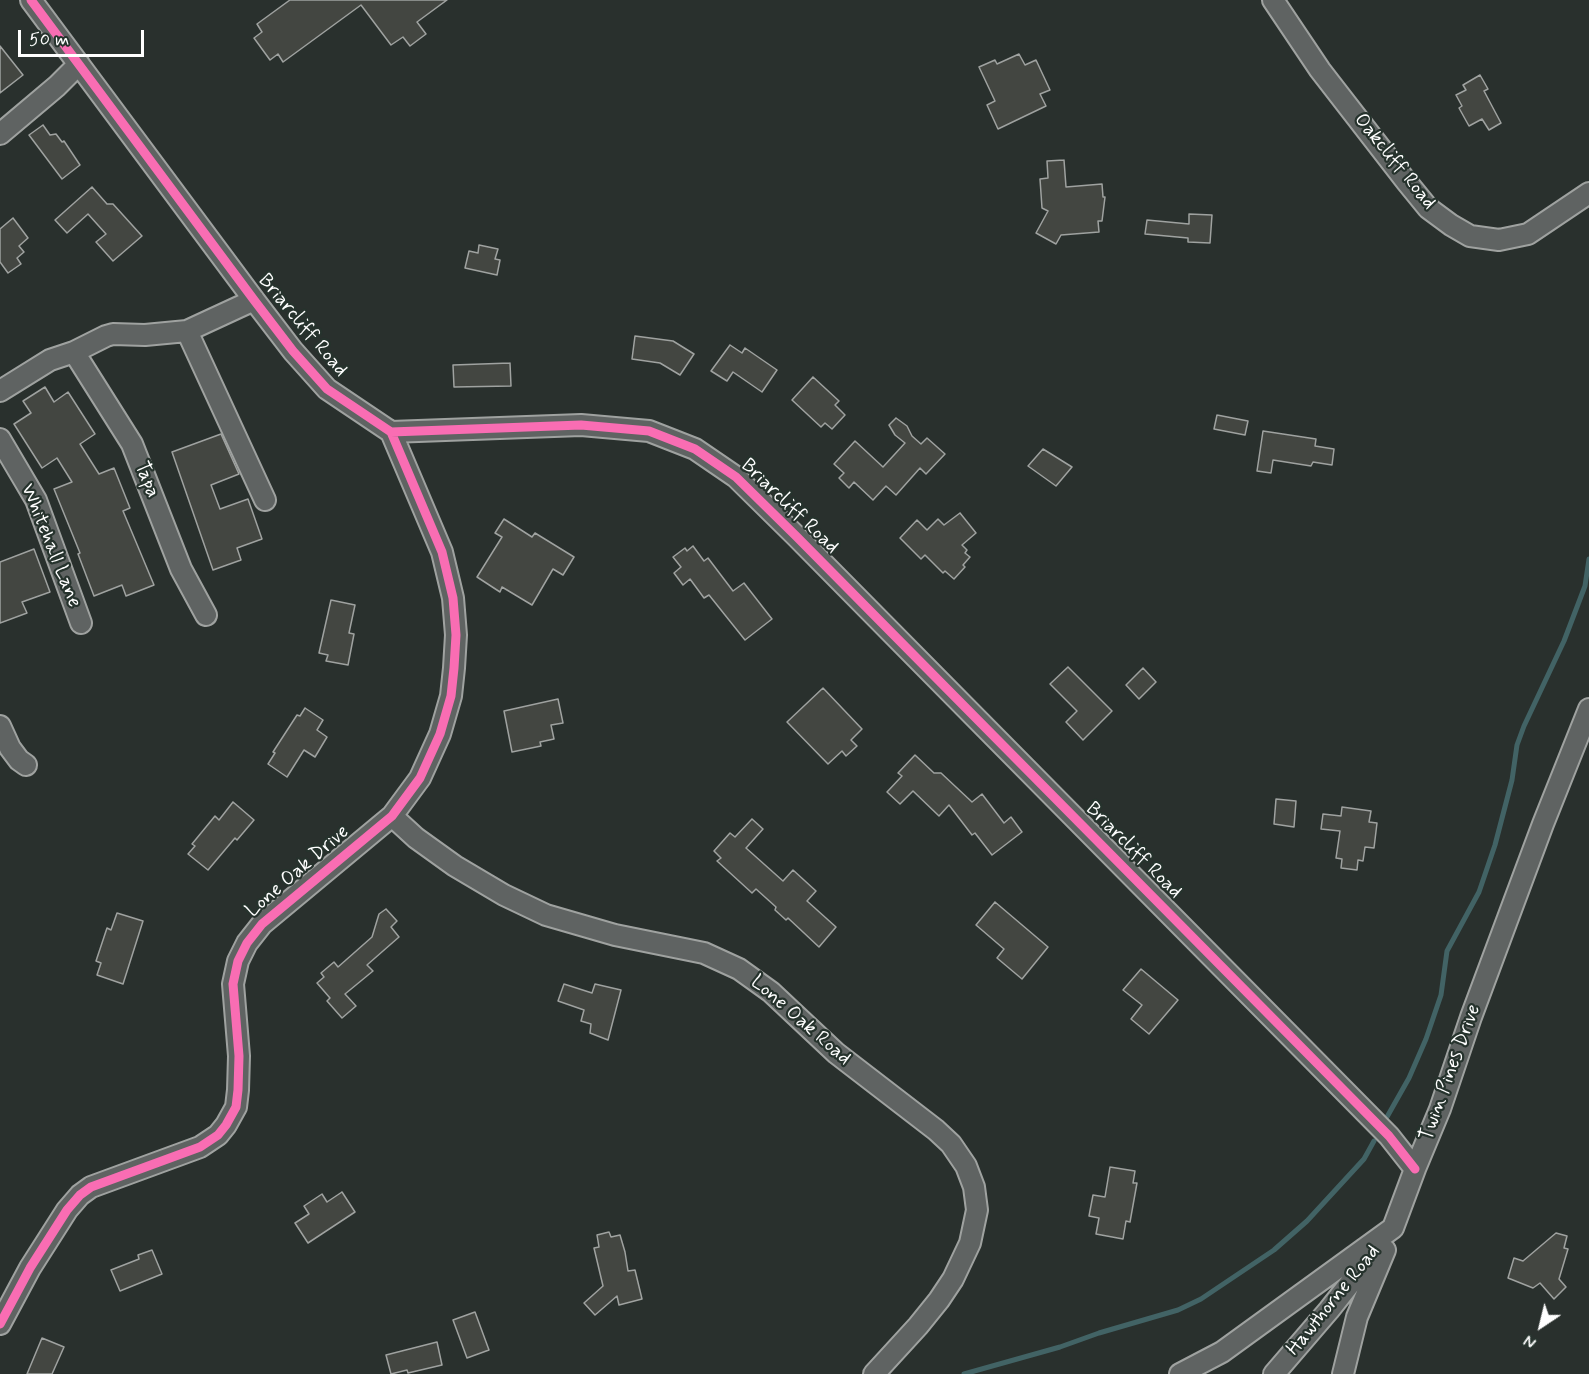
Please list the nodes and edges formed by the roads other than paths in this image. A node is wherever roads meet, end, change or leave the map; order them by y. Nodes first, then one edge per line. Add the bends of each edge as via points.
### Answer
1 (31, 0) edge
2 (1273, 0) edge
3 (79, 64) junction
4 (0, 134) edge
5 (1589, 193) edge
6 (254, 300) junction
7 (187, 331) junction
8 (74, 352) junction
9 (0, 391) edge
10 (391, 432) junction
11 (0, 439) edge
12 (265, 500) dead end
13 (206, 615) dead end
14 (81, 623) dead end
15 (1589, 709) edge
16 (0, 726) edge
17 (26, 765) dead end
18 (392, 816) junction
19 (1415, 1169) junction
20 (1393, 1228) junction
21 (0, 1324) edge
22 (874, 1374) edge
23 (1180, 1374) edge
24 (1274, 1374) edge
25 (1342, 1374) edge

1 - 3 street, Briarcliff Road
2 - 5 street, Oakcliff Road via 1320,70 1406,181 1428,208 1451,225 1470,236 1489,239 1528,234
3 - 4 street
3 - 6 street, Briarcliff Road
6 - 7 street
6 - 10 street, Briarcliff Road via 327,389
7 - 8 street via 113,334
7 - 12 street
8 - 9 street via 50,360
8 - 13 street, Tapa via 132,444 181,569
10 - 18 street, Lone Oak Drive via 442,552 453,598 456,635 451,696 440,734 420,778
10 - 19 street, Briarcliff Road via 582,425 649,431 695,449 736,477 1389,1136
11 - 14 street, Whitehall Lane via 36,500
15 - 19 street, Twin Pines Drive
16 - 17 street via 10,748
18 - 21 street, Lone Oak Drive via 262,924 247,944 233,984 238,1090 236,1107 226,1125 200,1147 91,1186 80,1195 30,1268
18 - 22 street, Lone Oak Road via 455,866 546,915 615,935 704,953 739,969 771,992 836,1053 951,1144 974,1187 977,1210 970,1243 939,1300
19 - 20 street, Twin Pines Drive
20 - 23 street via 1222,1352
20 - 24 street, Hawthorne Road
20 - 25 street via 1358,1317

